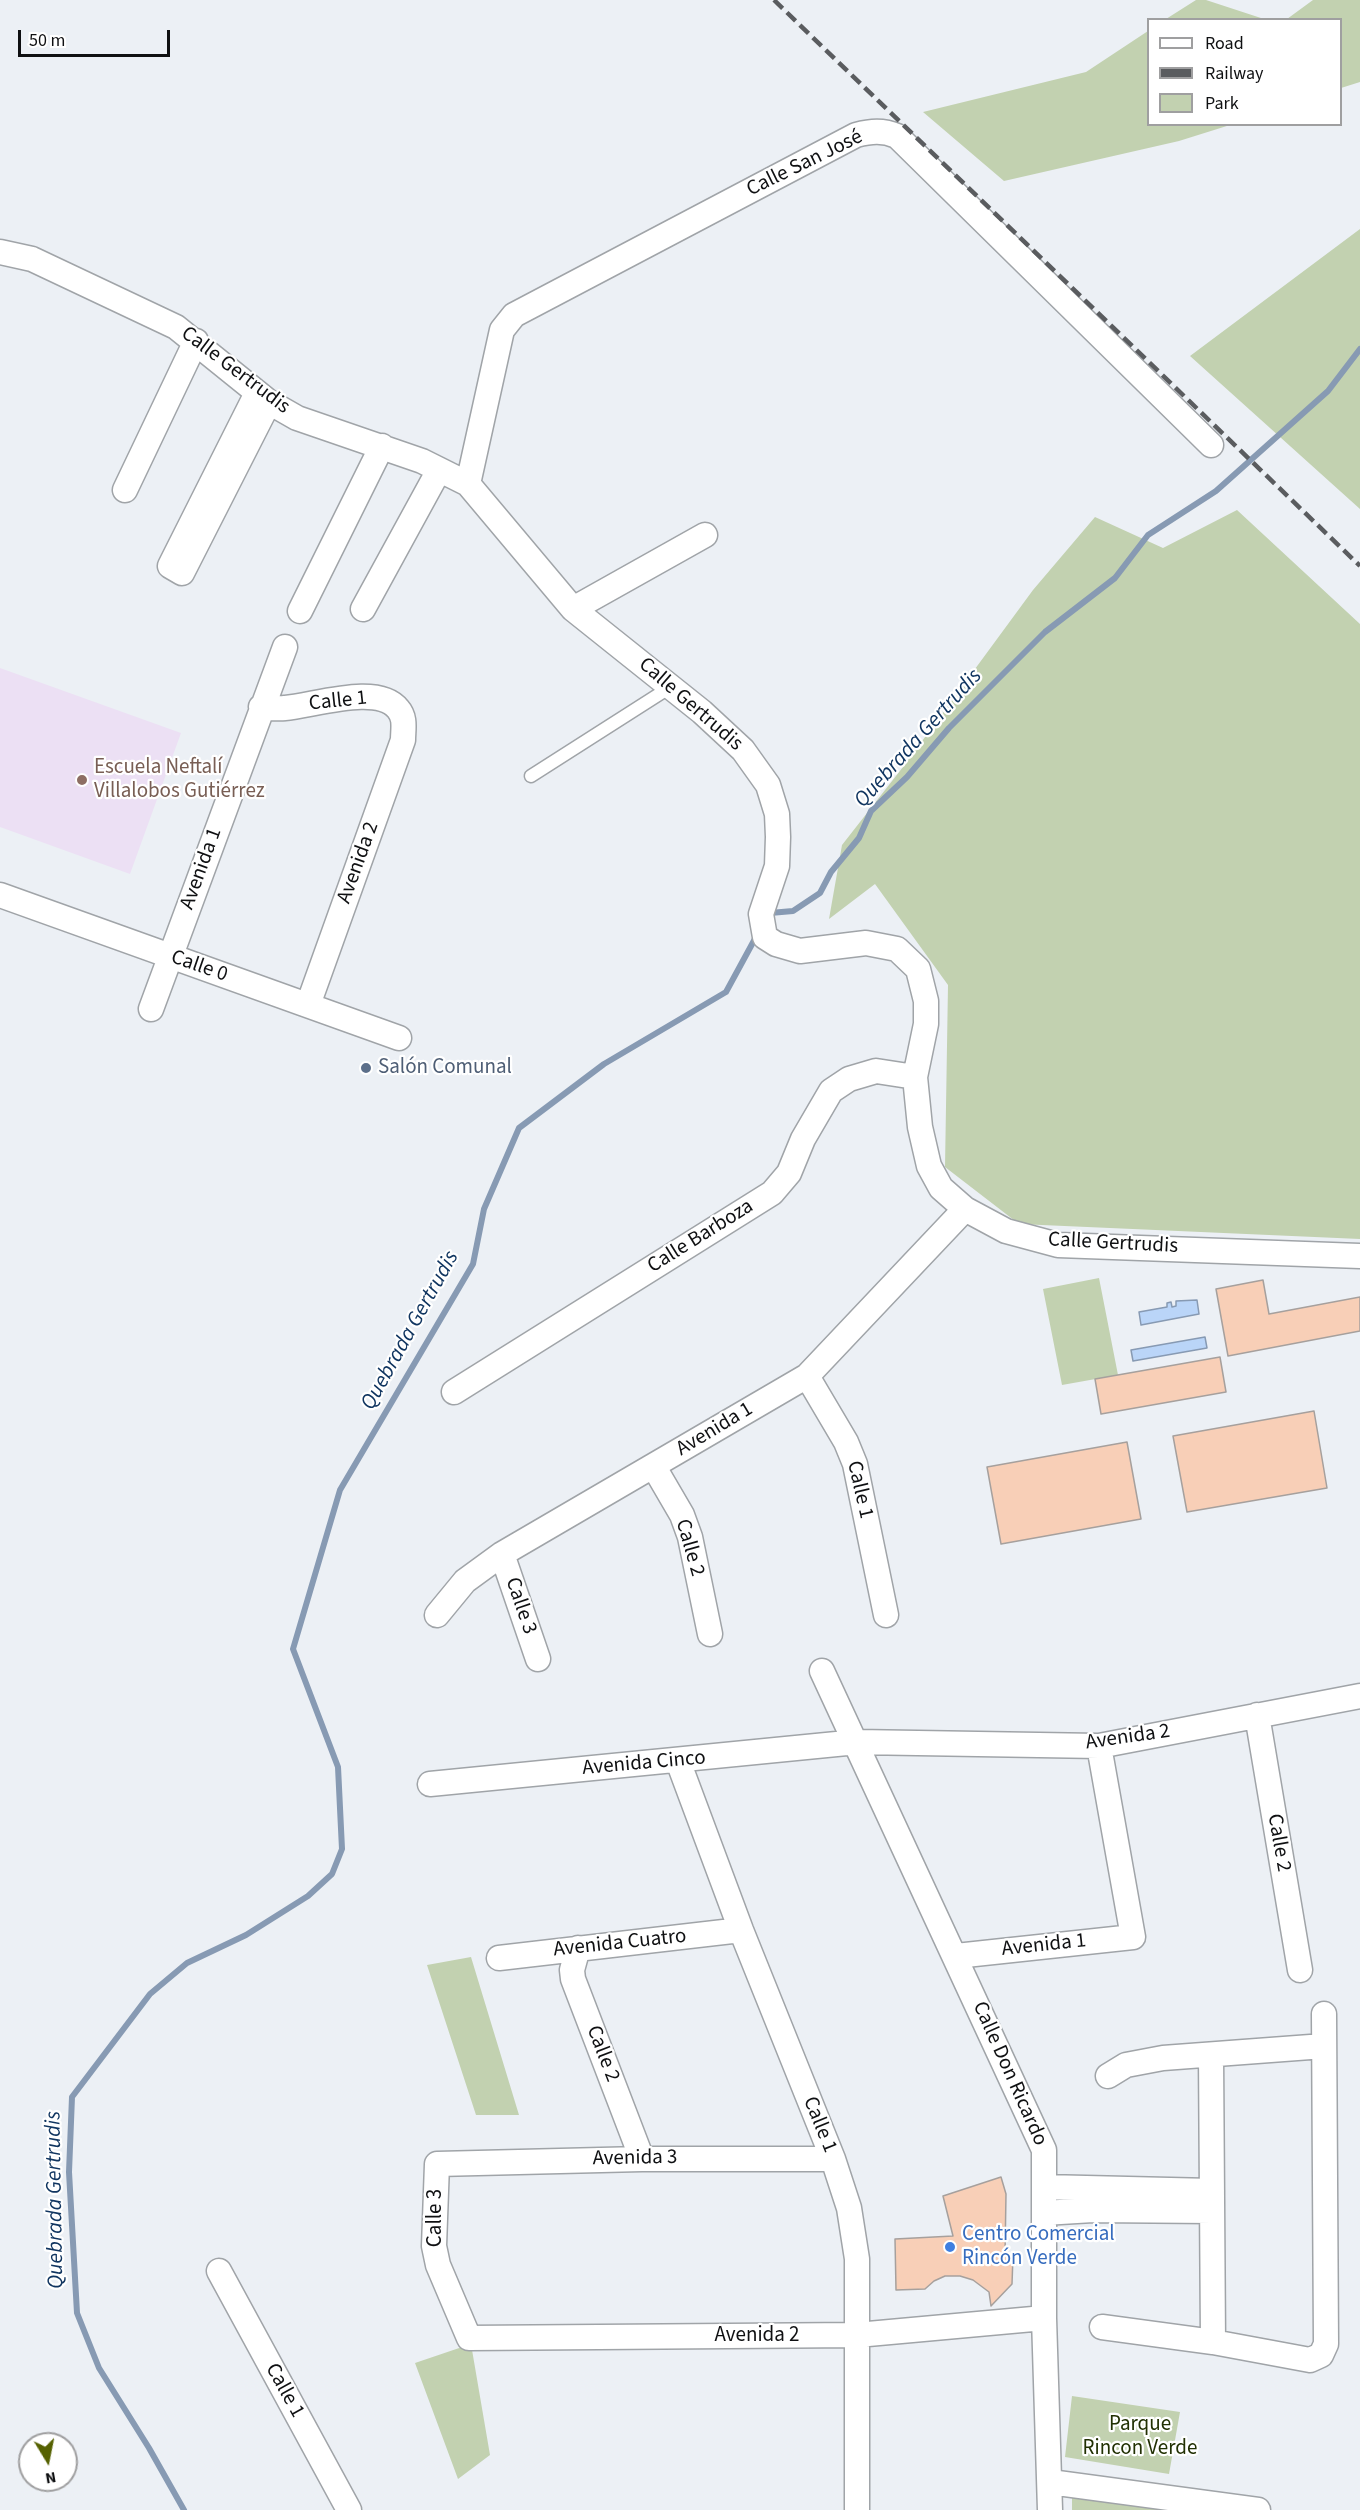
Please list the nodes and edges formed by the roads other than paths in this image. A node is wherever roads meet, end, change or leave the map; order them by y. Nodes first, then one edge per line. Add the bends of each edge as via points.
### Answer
1 (0, 252) edge
2 (196, 341) junction
3 (263, 397) junction
4 (1211, 445) dead end
5 (382, 446) junction
6 (439, 470) junction
7 (468, 484) junction
8 (124, 489) dead end
9 (705, 535) dead end
10 (363, 609) dead end
11 (573, 609) junction
12 (300, 611) dead end
13 (285, 647) dead end
14 (672, 686) junction
15 (261, 707) junction
16 (404, 720) joint
17 (531, 776) dead end
18 (0, 895) edge
19 (170, 957) junction
20 (308, 1005) junction
21 (151, 1009) dead end
22 (399, 1038) dead end
23 (915, 1077) junction
24 (965, 1209) junction
25 (1360, 1256) edge
26 (807, 1376) junction
27 (454, 1392) dead end
28 (654, 1467) junction
29 (502, 1554) junction
30 (437, 1615) dead end
31 (886, 1615) dead end
32 (710, 1634) dead end
33 (538, 1659) dead end
34 (822, 1671) dead end
35 (1360, 1696) edge
36 (1257, 1715) junction
37 (857, 1742) junction
38 (1099, 1746) junction
39 (678, 1761) junction
40 (430, 1784) dead end
41 (741, 1930) junction
42 (578, 1948) junction
43 (956, 1956) junction
44 (499, 1958) dead end
45 (1300, 1970) dead end
46 (1324, 2014) dead end
47 (1324, 2046) junction
48 (1211, 2055) junction
49 (1108, 2076) dead end
50 (642, 2158) junction
51 (833, 2159) junction
52 (437, 2164) joint
53 (1044, 2187) junction
54 (1212, 2201) junction
55 (1044, 2213) junction
56 (219, 2271) dead end
57 (1044, 2318) junction
58 (1102, 2327) dead end
59 (857, 2335) junction
60 (469, 2338) joint
61 (1213, 2342) junction
62 (1050, 2482) junction
63 (1218, 2507) edge
64 (349, 2510) edge
65 (857, 2510) edge
66 (1050, 2510) edge
67 (1258, 2510) edge

1 - 2 street, Calle Gertrudis via 32,259 176,327
2 - 3 street, Calle Gertrudis
2 - 8 street
3 - 3 street via 170,566 182,573
3 - 5 street, Calle Gertrudis via 297,418
4 - 7 street, Calle San José via 897,136 886,131 856,135 514,315 502,330
5 - 6 street, Calle Gertrudis
5 - 12 street
6 - 7 street, Calle Gertrudis
6 - 10 street
7 - 11 street, Calle Gertrudis
9 - 11 street
11 - 14 street, Calle Gertrudis
13 - 15 street, Avenida 1
14 - 17 lane
14 - 23 street, Calle Gertrudis via 743,750 768,785 777,814 778,837 777,866 761,914 765,937 791,950 866,943 897,949 918,969 926,1001 926,1024
15 - 16 street, Calle 1 via 284,708 354,697 383,698 398,708
15 - 19 street, Avenida 1
16 - 20 street, Avenida 2 via 403,740
18 - 19 street, Calle 0
19 - 20 street, Calle 0
19 - 21 street, Avenida 1
20 - 22 street, Calle 0
23 - 24 street, Calle Gertrudis via 929,1166 941,1188
23 - 27 street, Calle Barboza via 876,1071 849,1079 831,1091 803,1139 789,1173 772,1193
24 - 25 street, Calle Gertrudis via 1006,1231 1058,1245
24 - 26 street, Avenida 1
26 - 28 street, Avenida 1
26 - 31 street, Calle 1 via 855,1464
28 - 29 street, Avenida 1
28 - 32 street, Calle 2 via 690,1537
29 - 30 street, Avenida 1 via 465,1581
29 - 33 street, Calle 3
34 - 37 street, Calle Don Ricardo
35 - 36 street, Avenida 2
36 - 38 street, Avenida 2
36 - 45 street, Calle 2
37 - 38 street, Avenida 2
37 - 39 street, Avenida Cinco
37 - 43 street, Calle Don Ricardo
38 - 43 street, Avenida 1 via 1133,1937
39 - 40 street, Avenida Cinco
39 - 41 street, Calle 1
41 - 42 street, Avenida Cuatro
41 - 51 street, Calle 1
42 - 44 street, Avenida Cuatro
42 - 50 street, Calle 2 via 573,1979
43 - 53 street, Calle Don Ricardo via 1044,2150
46 - 47 street
47 - 48 street
47 - 61 street via 1326,2344 1321,2355 1310,2360
48 - 49 street via 1126,2065
48 - 54 street
50 - 51 street, Avenida 3
50 - 52 street, Avenida 3
51 - 59 street, Calle 1 via 849,2208 857,2259
52 - 60 street, Calle 3 via 434,2246 438,2265
53 - 54 street
53 - 55 street, Calle Don Ricardo
54 - 55 street
54 - 61 street
55 - 57 street, Calle Don Ricardo
56 - 64 street, Calle 1
57 - 59 street, Avenida 2
57 - 62 street, Calle Don Ricardo
58 - 61 street
59 - 60 street, Avenida 2
59 - 65 street, Calle 1
62 - 63 street
62 - 66 street, Calle Don Ricardo
63 - 67 street

